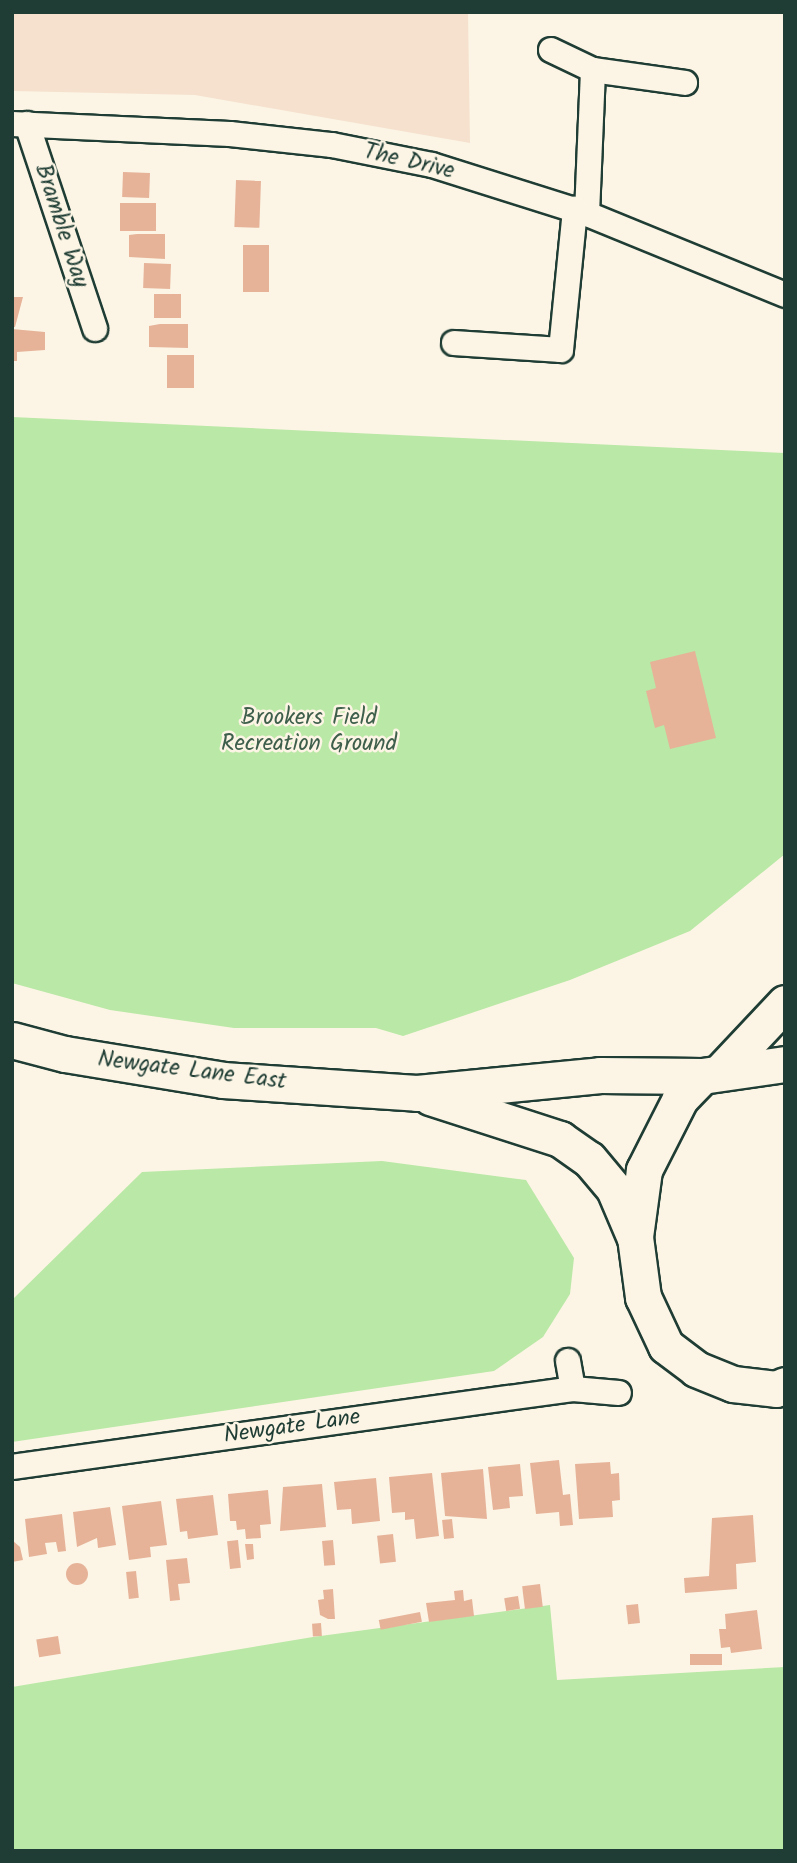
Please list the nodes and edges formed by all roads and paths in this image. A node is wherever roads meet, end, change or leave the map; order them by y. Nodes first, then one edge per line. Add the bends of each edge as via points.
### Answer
1 (551, 50) dead end
2 (593, 70) junction
3 (685, 83) dead end
4 (20, 124) edge
5 (581, 211) junction
6 (785, 295) edge
7 (95, 329) dead end
8 (454, 343) dead end
9 (785, 1003) edge
10 (12, 1040) edge
11 (785, 1064) edge
12 (712, 1073) junction
13 (417, 1093) junction
14 (635, 1237) junction
15 (568, 1361) dead end
16 (573, 1389) junction
17 (782, 1389) edge
18 (619, 1393) dead end
19 (12, 1467) edge

1 - 2 street
2 - 3 street
2 - 5 street
4 - 5 street, The Drive via 230,134 332,145 432,164
4 - 7 street, Bramble Way
5 - 6 street, The Drive
5 - 8 street via 561,350
9 - 12 main road
10 - 13 main road, Newgate Lane East via 65,1054 223,1080
11 - 12 main road, Newgate Lane East
12 - 13 main road, Newgate Lane East via 600,1075
12 - 14 main road via 667,1116 644,1170
13 - 14 main road, Newgate Lane East via 560,1139 589,1159 614,1189
14 - 17 main road via 643,1297 666,1346 696,1369 733,1384
15 - 16 street
16 - 18 street, Newgate Lane
16 - 19 street, Newgate Lane

